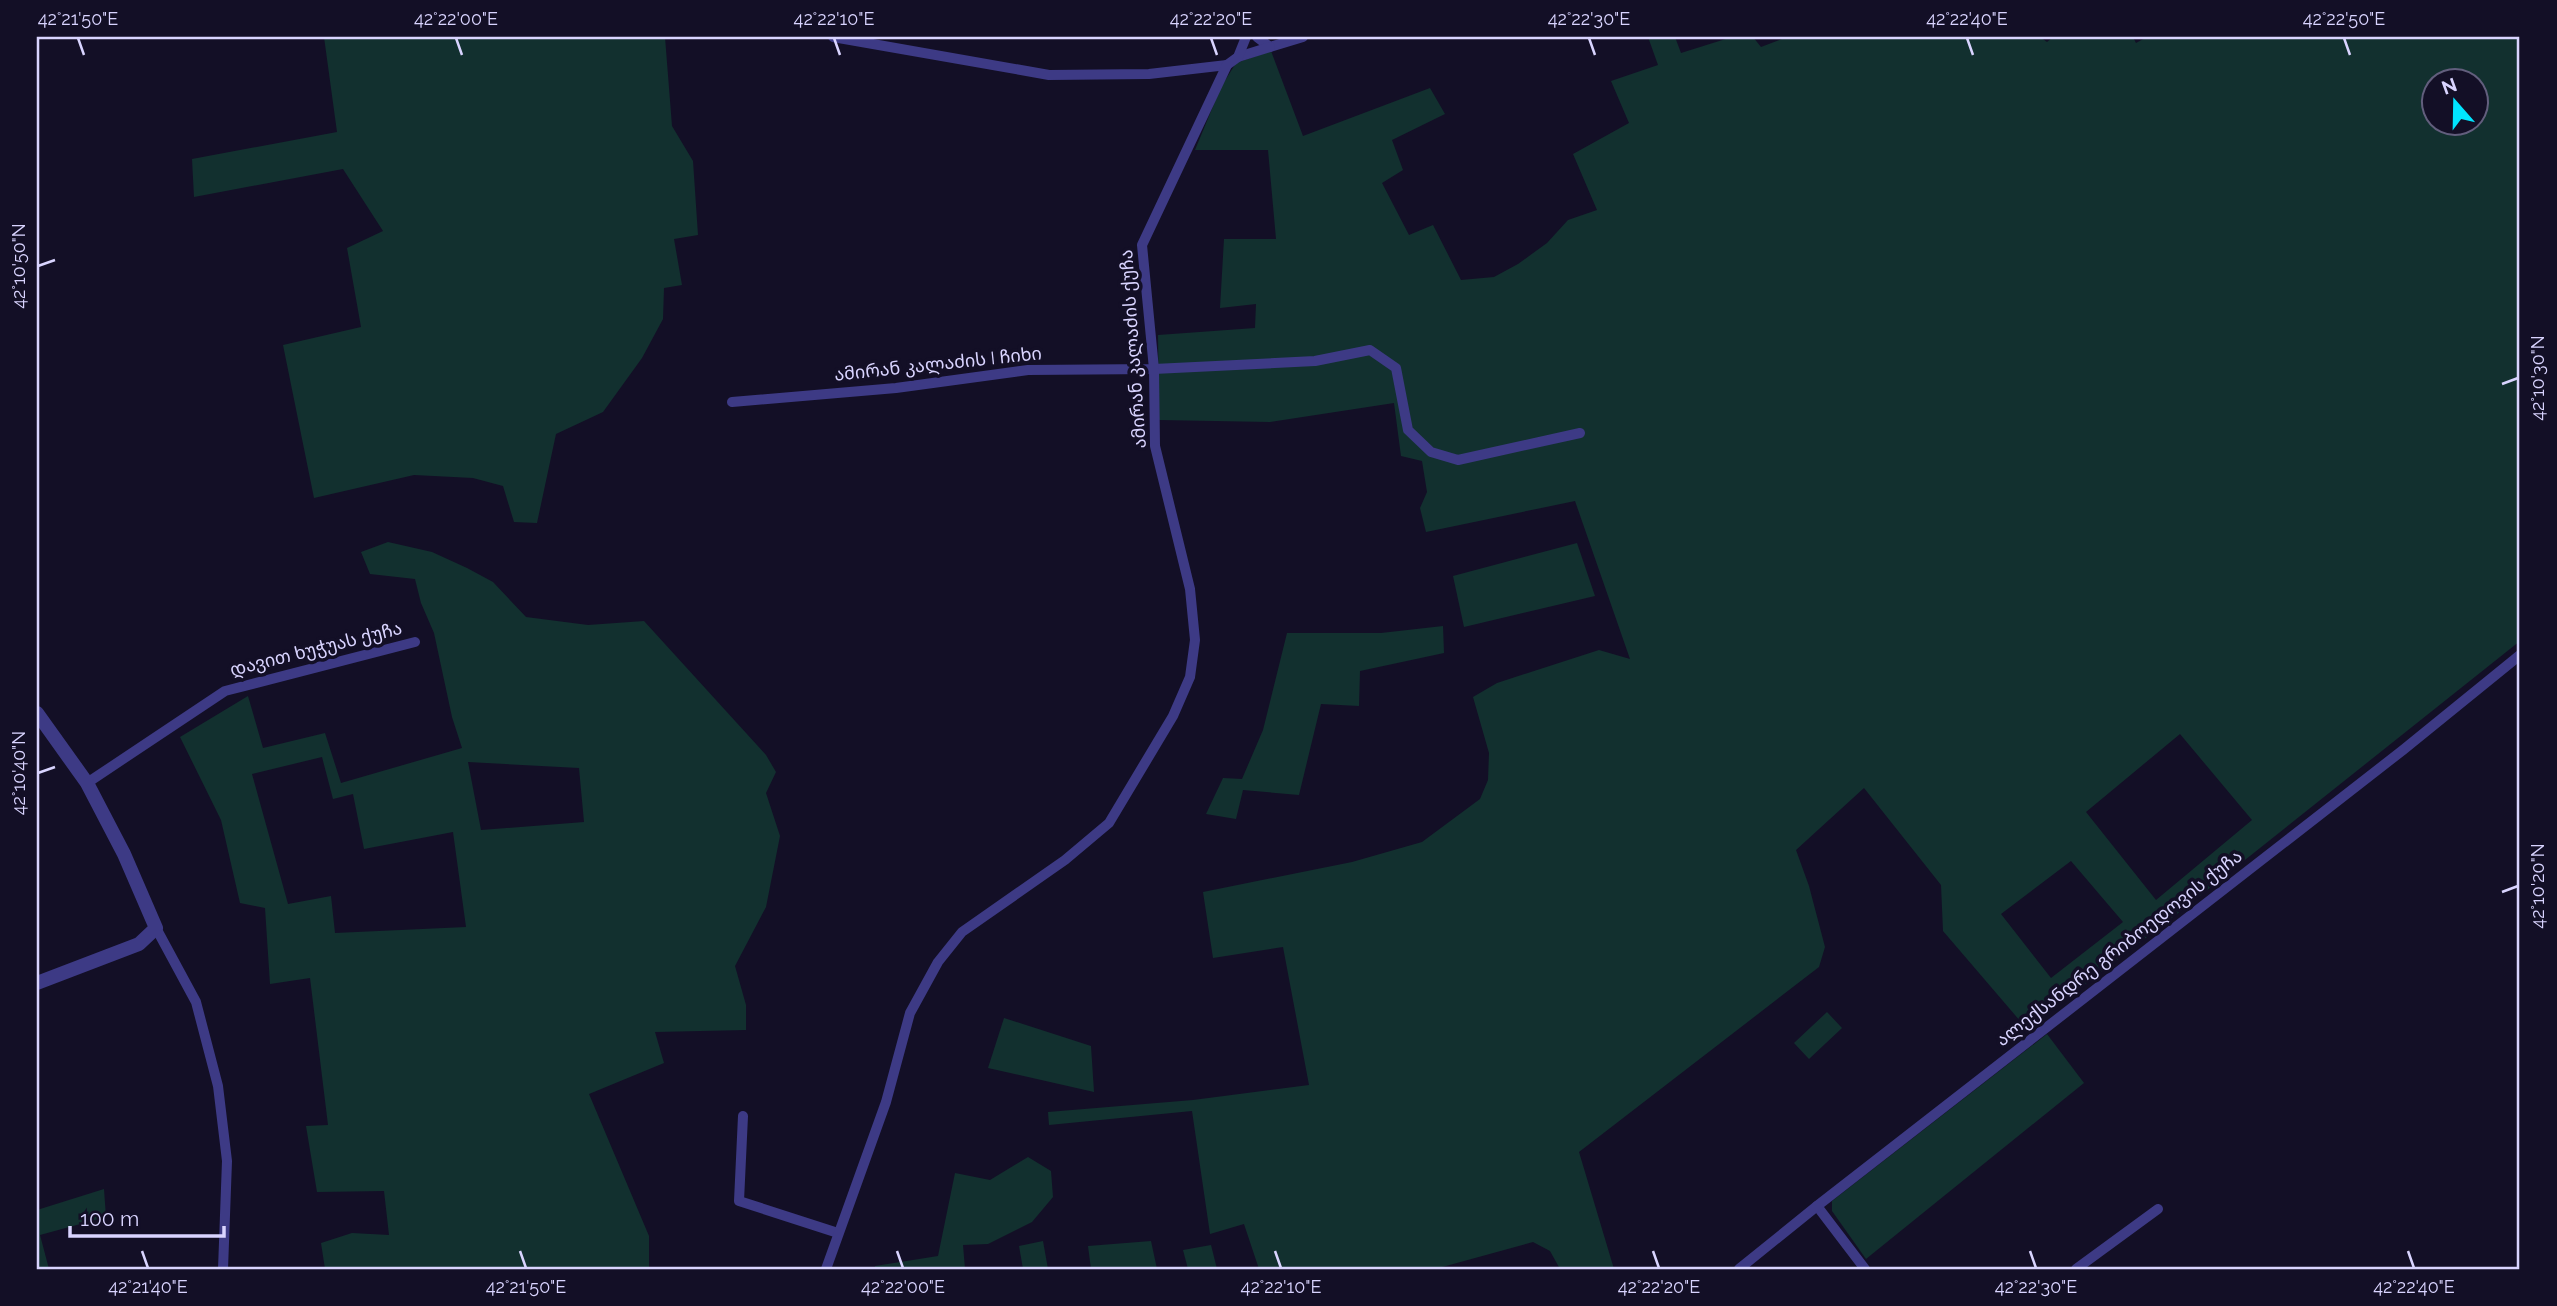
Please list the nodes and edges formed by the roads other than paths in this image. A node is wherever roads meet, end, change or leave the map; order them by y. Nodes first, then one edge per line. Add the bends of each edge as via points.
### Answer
1 (833, 37) edge
2 (1245, 37) edge
3 (1258, 37) edge
4 (1303, 37) edge
5 (1270, 47) junction
6 (1238, 57) junction
7 (1227, 65) junction
8 (1154, 369) junction
9 (732, 402) dead end
10 (1580, 433) dead end
11 (415, 642) dead end
12 (2520, 655) edge
13 (37, 713) edge
14 (87, 783) junction
15 (156, 928) junction
16 (37, 983) edge
17 (743, 1116) dead end
18 (1817, 1206) junction
19 (2158, 1209) dead end
20 (838, 1233) junction
21 (223, 1269) edge
22 (826, 1269) edge
23 (1739, 1269) edge
24 (1866, 1269) edge
25 (2076, 1269) edge

1 - 7 street via 1049,75 1149,74
2 - 6 street
3 - 5 street
4 - 5 street, ამირან კალაძის ქუჩა
5 - 6 street, ამირან კალაძის ქუჩა
6 - 7 street, ამირან კალაძის ქუჩა
7 - 8 street, ამირან კალაძის ქუჩა via 1142,245
8 - 9 street, ამირან კალაძის I ჩიხი via 1028,370 896,388
8 - 10 street, ამირან კალაძის I ჩიხი via 1315,361 1370,350 1396,368 1408,430 1431,452 1458,460
8 - 20 street, ამირან კალაძის ქუჩა via 1155,446 1190,589 1195,640 1190,677 1173,716 1109,823 1065,860 962,932 938,961 910,1013 886,1102
11 - 14 street, დავით ხუჭუას ქუჩა via 225,691
12 - 18 street, ალექსანდრე გრიბოედოვის ქუჩა
13 - 14 street
14 - 15 street
15 - 16 street via 139,944
15 - 21 street via 196,1002 218,1086 227,1161
17 - 20 street via 739,1201
18 - 23 street, ალექსანდრე გრიბოედოვის ქუჩა
18 - 24 street
19 - 25 street
20 - 22 street, ამირან კალაძის ქუჩა

